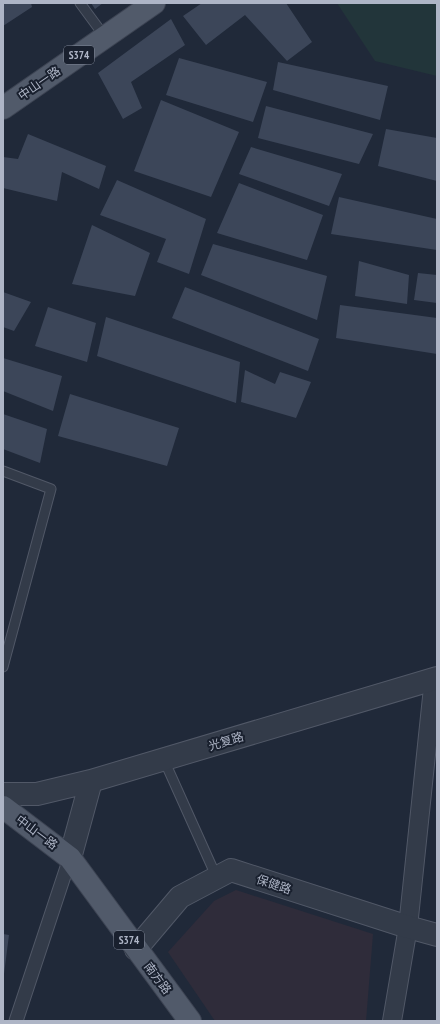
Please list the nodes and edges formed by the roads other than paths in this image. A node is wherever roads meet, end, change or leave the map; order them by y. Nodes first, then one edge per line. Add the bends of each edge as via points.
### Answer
1 (80, 3) edge
2 (154, 3) edge
3 (105, 37) junction
4 (3, 108) edge
5 (3, 471) edge
6 (3, 667) edge
7 (436, 678) edge
8 (164, 760) junction
9 (91, 781) junction
10 (3, 794) edge
11 (3, 807) edge
12 (70, 858) junction
13 (217, 878) junction
14 (408, 927) junction
15 (437, 935) edge
16 (136, 949) junction
17 (16, 1021) edge
18 (190, 1021) edge
19 (392, 1021) edge

1 - 3 lane
2 - 3 main road, 中山一路 / S374
3 - 4 main road, 中山一路 / S374
5 - 6 lane via 51,489
7 - 8 street, 光复路
7 - 14 street
8 - 9 street, 光复路
8 - 13 lane
9 - 10 street, 光复路 via 37,794
9 - 12 street
11 - 12 main road, 中山一路 / S374
12 - 16 main road, 南方路 / S374
12 - 17 street
13 - 14 street, 保健路 via 231,870
13 - 16 street, 保健路 via 180,897
14 - 15 street, 保健路
14 - 19 street
16 - 18 main road, 南方路 / S374

